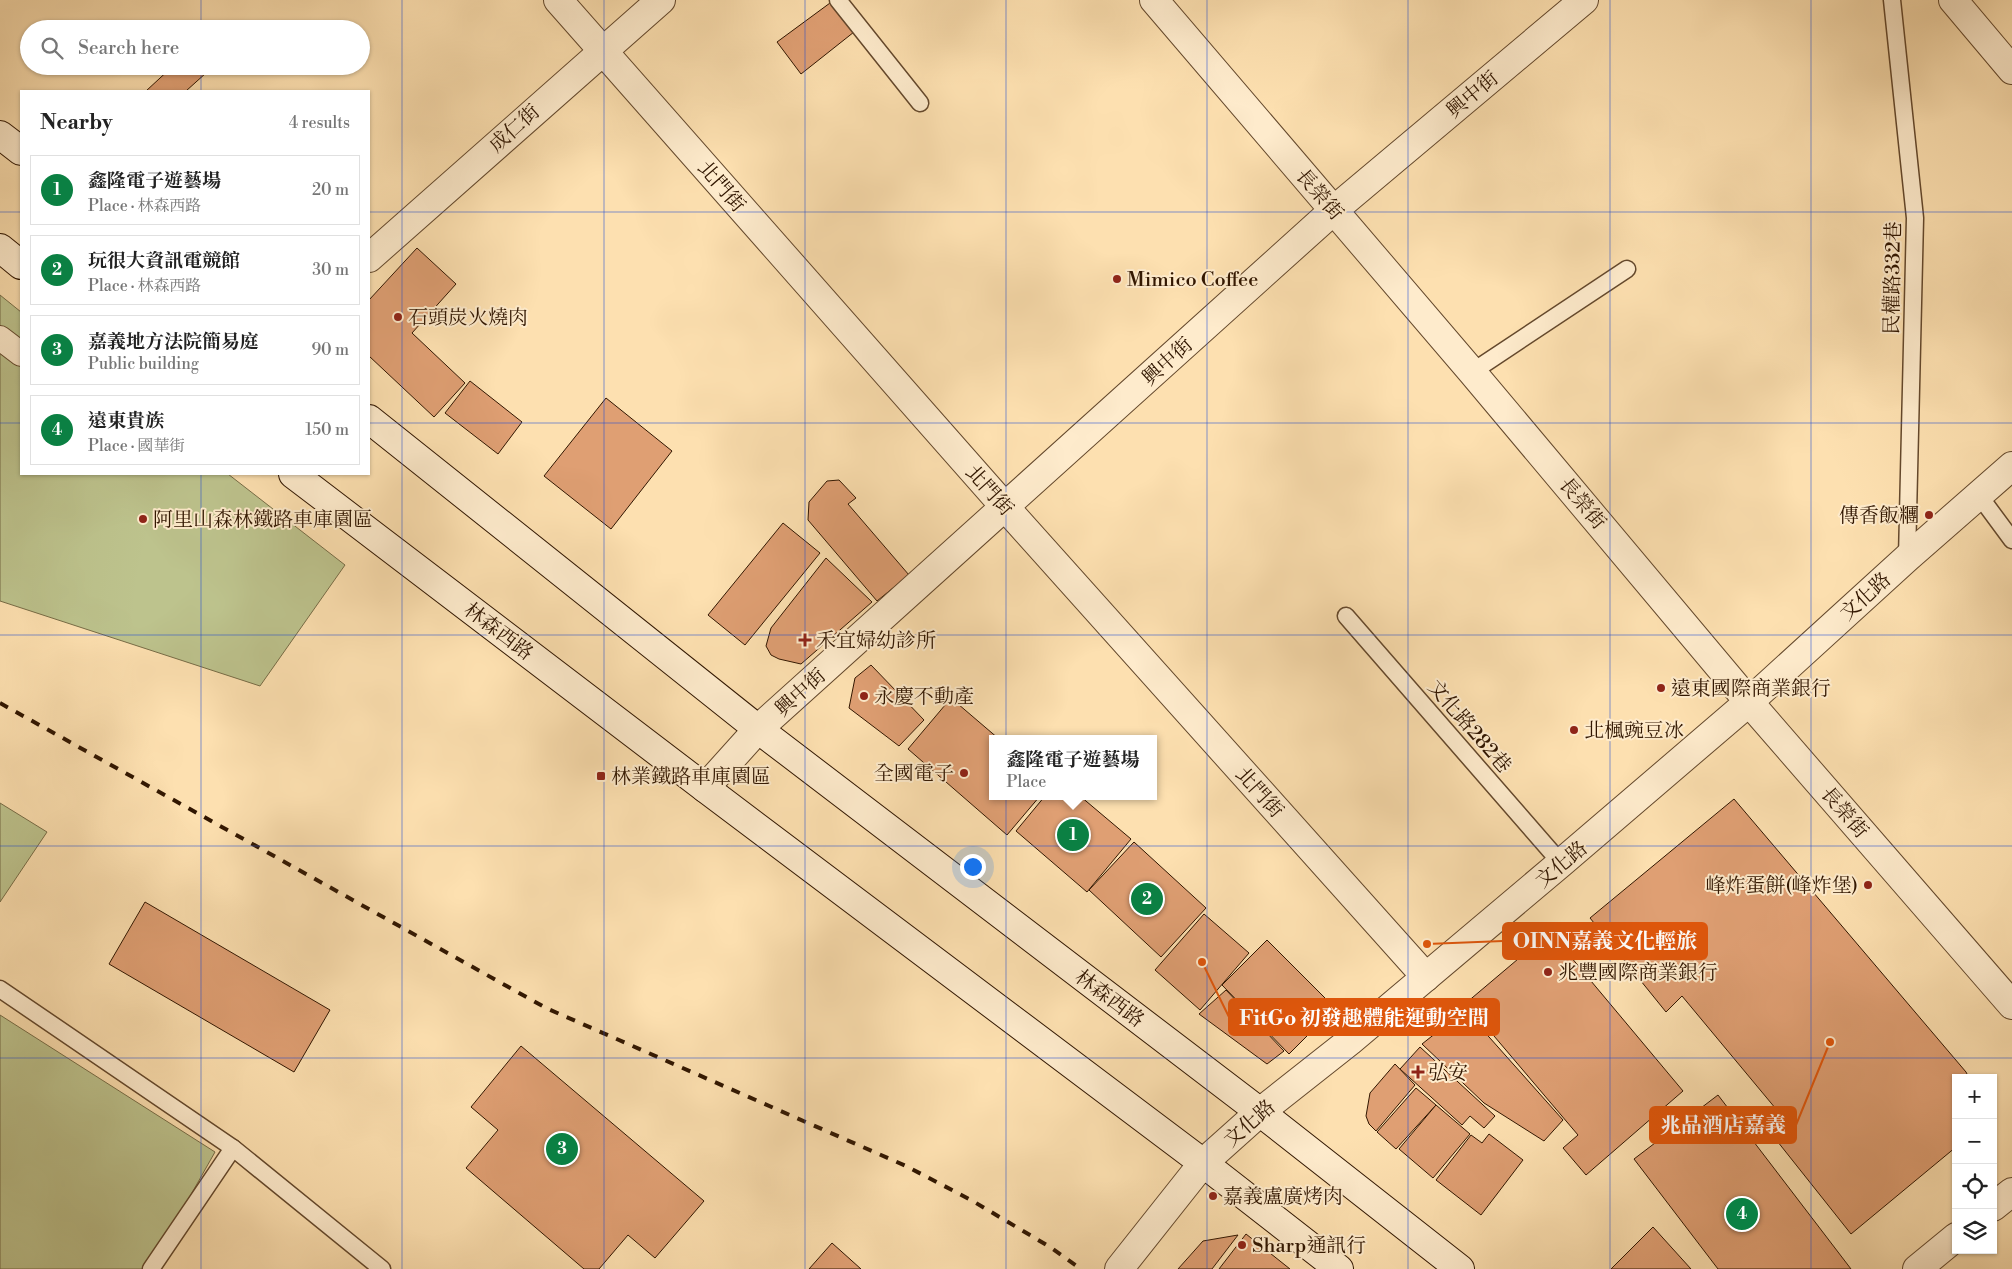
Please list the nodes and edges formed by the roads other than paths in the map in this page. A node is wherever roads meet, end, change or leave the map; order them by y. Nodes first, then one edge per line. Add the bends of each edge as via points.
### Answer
1 (558, 0) edge
2 (661, 0) edge
3 (838, 0) edge
4 (1154, 0) edge
5 (1584, 0) edge
6 (1892, 0) edge
7 (1953, 0) edge
8 (602, 50) junction
9 (2012, 70) edge
10 (920, 103) dead end
11 (0, 135) edge
12 (20, 150) edge
13 (1334, 210) junction
14 (0, 248) edge
15 (370, 257) edge
16 (20, 264) edge
17 (1627, 269) dead end
18 (0, 338) edge
19 (20, 353) edge
20 (1472, 372) junction
21 (370, 420) edge
22 (2012, 466) edge
23 (294, 475) edge
24 (1978, 494) junction
25 (1005, 507) junction
26 (2012, 540) edge
27 (1906, 558) junction
28 (1346, 616) dead end
29 (1749, 702) junction
30 (758, 729) junction
31 (705, 788) junction
32 (1561, 863) junction
33 (1426, 977) junction
34 (0, 989) edge
35 (2012, 1005) edge
36 (1260, 1112) junction
37 (233, 1148) junction
38 (1204, 1163) junction
39 (2012, 1192) edge
40 (1997, 1204) edge
41 (1952, 1241) edge
42 (151, 1269) edge
43 (382, 1269) edge
44 (1119, 1269) edge
45 (1339, 1269) edge
46 (1460, 1269) edge
47 (1917, 1269) edge

1 - 8 street, 北門街
2 - 8 street, 成仁街
3 - 10 lane
4 - 13 street, 長榮街
5 - 13 street, 興中街
6 - 27 lane, 民權路332巷 via 1915,218
7 - 9 street
8 - 15 street, 成仁街
8 - 25 street, 北門街
11 - 12 street
13 - 20 street, 長榮街
13 - 25 street, 興中街
14 - 16 street
17 - 20 lane
18 - 19 street
20 - 29 street, 長榮街
21 - 30 street, 林森西路
22 - 24 street, 文化路
23 - 31 street, 林森西路
24 - 26 lane
24 - 27 street, 文化路
25 - 30 street, 興中街
25 - 33 street, 北門街
27 - 29 street, 文化路
28 - 32 lane, 文化路282巷
29 - 32 street, 文化路
29 - 35 street, 長榮街
30 - 31 street
30 - 36 street, 林森西路
31 - 38 street, 林森西路
32 - 33 street, 文化路
33 - 36 street, 文化路
34 - 37 lane
36 - 38 street, 文化路
36 - 46 street, 林森西路
37 - 42 lane
37 - 43 lane
38 - 44 street, 文化路
38 - 45 street, 林森西路
39 - 40 street
41 - 47 street

